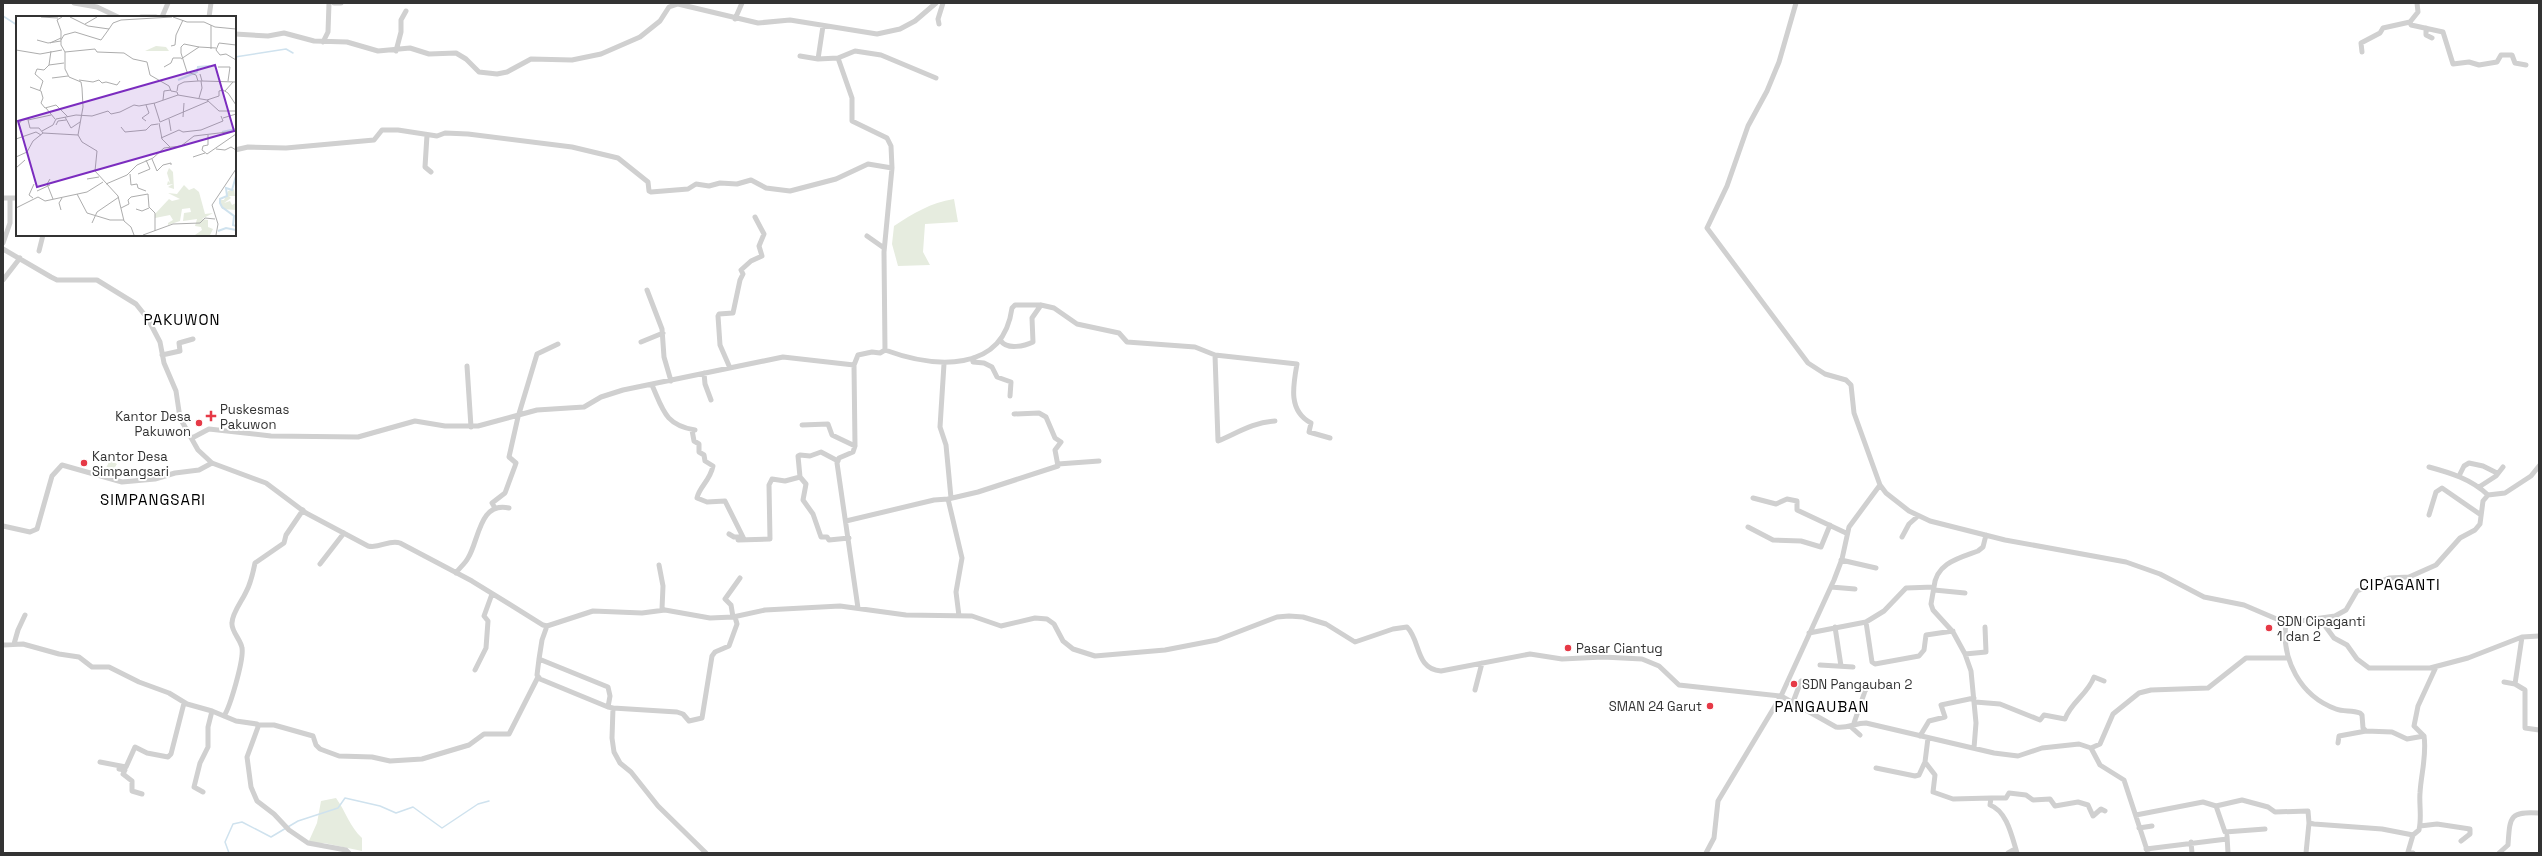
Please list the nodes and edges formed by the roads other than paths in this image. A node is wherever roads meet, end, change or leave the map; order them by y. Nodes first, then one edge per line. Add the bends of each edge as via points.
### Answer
1 (74, 3) edge
2 (168, 3) edge
3 (211, 3) edge
4 (329, 3) edge
5 (334, 3) edge
6 (341, 3) edge
7 (742, 3) edge
8 (936, 3) edge
9 (943, 3) edge
10 (1796, 3) edge
11 (2417, 3) edge
12 (406, 11) dead end
13 (116, 16) edge
14 (162, 16) edge
15 (209, 16) edge
16 (735, 19) junction
17 (2410, 22) junction
18 (939, 24) dead end
19 (823, 26) junction
20 (2426, 28) junction
21 (236, 34) edge
22 (2432, 38) dead end
23 (323, 42) junction
24 (396, 51) junction
25 (2362, 52) dead end
26 (800, 56) dead end
27 (838, 58) junction
28 (818, 59) junction
29 (2526, 66) dead end
30 (936, 78) dead end
31 (427, 135) junction
32 (236, 150) edge
33 (892, 168) junction
34 (431, 172) dead end
35 (3, 198) edge
36 (10, 198) junction
37 (16, 198) edge
38 (755, 217) dead end
39 (43, 236) edge
40 (867, 236) dead end
41 (3, 243) edge
42 (884, 248) junction
43 (3, 250) edge
44 (39, 251) dead end
45 (20, 258) junction
46 (3, 280) edge
47 (647, 290) dead end
48 (1041, 305) junction
49 (663, 333) junction
50 (193, 339) dead end
51 (1001, 341) junction
52 (641, 342) dead end
53 (558, 344) dead end
54 (885, 350) junction
55 (162, 355) junction
56 (1215, 355) junction
57 (972, 358) junction
58 (944, 364) junction
59 (854, 365) junction
60 (467, 366) dead end
61 (730, 368) junction
62 (704, 373) junction
63 (671, 381) junction
64 (652, 385) junction
65 (1010, 396) dead end
66 (711, 400) dead end
67 (1014, 414) dead end
68 (518, 417) junction
69 (1275, 421) dead end
70 (802, 425) dead end
71 (471, 427) junction
72 (192, 438) junction
73 (1330, 438) dead end
74 (855, 446) junction
75 (838, 461) junction
76 (1100, 461) dead end
77 (212, 463) junction
78 (1058, 464) junction
79 (2429, 467) dead end
80 (2503, 467) dead end
81 (2538, 470) edge
82 (2498, 473) junction
83 (2459, 476) junction
84 (800, 477) junction
85 (1880, 485) junction
86 (2479, 487) junction
87 (2488, 495) junction
88 (950, 498) junction
89 (1753, 498) dead end
90 (495, 508) junction
91 (509, 508) dead end
92 (303, 510) junction
93 (2428, 515) dead end
94 (2481, 515) junction
95 (1918, 516) junction
96 (846, 521) junction
97 (3, 526) edge
98 (1830, 526) junction
99 (1748, 527) dead end
100 (344, 533) junction
101 (1846, 533) junction
102 (1986, 535) junction
103 (1902, 537) dead end
104 (849, 538) junction
105 (1841, 560) junction
106 (320, 564) dead end
107 (659, 565) dead end
108 (1876, 568) dead end
109 (456, 573) junction
110 (740, 578) dead end
111 (1831, 587) junction
112 (1855, 589) dead end
113 (1934, 589) junction
114 (1965, 593) dead end
115 (492, 594) junction
116 (858, 608) junction
117 (662, 609) junction
118 (25, 615) dead end
119 (959, 616) junction
120 (734, 617) junction
121 (2320, 618) junction
122 (1866, 622) junction
123 (2286, 623) junction
124 (547, 626) junction
125 (1835, 627) junction
126 (1985, 627) dead end
127 (1953, 631) junction
128 (1810, 633) junction
129 (2539, 636) edge
130 (2522, 637) junction
131 (14, 644) junction
132 (3, 645) edge
133 (1965, 654) junction
134 (2287, 658) junction
135 (539, 659) junction
136 (1482, 663) junction
137 (1820, 666) dead end
138 (1841, 666) junction
139 (1853, 667) dead end
140 (2436, 667) junction
141 (475, 670) dead end
142 (538, 677) junction
143 (1802, 681) dead end
144 (2104, 681) dead end
145 (2504, 682) dead end
146 (1870, 684) dead end
147 (2515, 684) junction
148 (1475, 690) dead end
149 (1781, 696) junction
150 (1974, 700) junction
151 (1793, 702) junction
152 (184, 703) junction
153 (611, 707) junction
154 (212, 711) junction
155 (224, 716) junction
156 (258, 725) junction
157 (1852, 725) junction
158 (2539, 730) edge
159 (2366, 731) junction
160 (1860, 735) dead end
161 (1920, 736) junction
162 (2424, 736) junction
163 (1928, 738) junction
164 (2338, 743) dead end
165 (1974, 748) junction
166 (2091, 748) junction
167 (1925, 762) junction
168 (1876, 768) dead end
169 (203, 792) dead end
170 (142, 794) dead end
171 (1991, 798) junction
172 (2216, 806) junction
173 (2106, 811) dead end
174 (2539, 813) edge
175 (2136, 815) junction
176 (2309, 823) junction
177 (2152, 826) dead end
178 (2420, 826) junction
179 (2139, 828) junction
180 (2266, 829) dead end
181 (2226, 832) junction
182 (2413, 835) junction
183 (2227, 838) junction
184 (2461, 841) dead end
185 (2191, 842) junction
186 (2016, 851) edge
187 (2147, 851) edge
188 (349, 853) edge
189 (706, 853) edge
190 (1706, 853) edge
191 (2008, 853) edge
192 (2192, 853) edge
193 (2228, 853) edge
194 (2306, 853) edge
195 (2410, 853) edge
196 (2500, 853) edge

1 - 13 street via 97,7
2 - 14 street
3 - 15 street
4 - 23 street via 328,32
5 - 6 street
7 - 16 street
8 - 19 street via 915,21 888,32 877,34
9 - 18 street
10 - 85 street via 1779,62 1748,126 1719,204 1707,224 1708,231 1808,364 1852,385 1854,413
11 - 17 street via 2418,12
12 - 24 street via 401,20 402,32
16 - 19 street via 764,24 790,20
16 - 24 street via 678,4 670,7 660,21 640,37 601,54 572,60 531,60 497,74 479,72 466,58 456,53 429,54 410,48
17 - 20 street via 2411,25
17 - 25 street via 2383,28 2380,33 2361,43
19 - 28 street
20 - 22 street via 2426,35
20 - 29 street via 2443,32 2453,64 2490,64 2497,62 2501,55 2512,55 2515,63
21 - 23 street via 268,36 284,33
23 - 24 street via 348,42 378,51
26 - 28 street
27 - 28 street
27 - 30 street via 855,51 881,55
27 - 33 street via 852,98 852,121 890,142
31 - 32 street via 390,129 382,130 374,140
31 - 33 street via 468,134 548,143 607,154 618,158 631,170 641,174 648,182 648,191 651,192 688,189 696,184 737,184 751,180 766,188 790,191 836,179 868,164
31 - 34 street via 426,167
33 - 42 street
35 - 36 street
36 - 37 street
36 - 41 street via 10,223
38 - 61 street via 764,234 759,246 762,256 741,270 743,274 733,313 718,316 720,345
39 - 44 street
40 - 42 street
42 - 54 street
43 - 45 street
45 - 46 street
45 - 55 street via 58,280 97,280 136,304 152,325 160,342
47 - 49 street
48 - 51 street via 1020,304 1012,308 1010,323
48 - 51 street via 1032,318 1033,342 1028,345 1007,346
48 - 56 street via 1054,308 1077,324 1119,333 1127,342 1195,347
49 - 52 street
49 - 63 street via 663,353
50 - 55 street via 179,342 180,351
51 - 57 street
53 - 68 street via 537,354
54 - 58 street
54 - 59 street via 880,354 872,352 858,355
55 - 72 street via 176,391 180,418
56 - 69 street via 1218,441 1253,424
56 - 73 street via 1297,364 1293,387 1295,408 1302,418 1311,423 1310,432
57 - 58 street
57 - 65 street via 974,362 992,367 996,377 1011,382
58 - 88 street via 940,427 946,445
59 - 61 street via 783,356
59 - 74 street
60 - 71 street
61 - 62 street
62 - 63 street
62 - 66 street
63 - 64 street
64 - 68 street via 604,396 584,407 537,410
64 - 84 street via 666,417 677,425 694,430 694,441 699,444 699,452 704,455 705,461 713,466 709,480 697,498 708,502 725,501 743,536 731,535 735,540 770,539 769,485 772,479 785,482
67 - 78 street via 1039,413 1046,417 1055,438 1061,442 1055,450
68 - 71 street
68 - 90 street via 509,457 515,462 515,466 505,493 492,503
70 - 74 street via 828,424 832,435
71 - 72 street via 416,421 358,437 271,436 209,429
72 - 77 street via 198,450
74 - 75 street via 853,452
75 - 84 street via 821,452 810,456 800,455
75 - 96 street
76 - 78 street
77 - 92 street via 266,483
77 - 97 street via 199,470 156,479 122,482 62,465 52,476 37,529 30,532
78 - 88 street via 1055,468
79 - 83 street
80 - 82 street
81 - 87 street via 2505,493
82 - 83 street via 2469,463 2464,466
82 - 86 street
83 - 86 street
84 - 104 street via 806,484 803,500 813,514 821,537 827,537 829,540
85 - 95 street via 1886,493
85 - 101 street via 1857,513
86 - 87 street
87 - 94 street via 2483,501
88 - 96 street
88 - 119 street via 962,558 956,592
89 - 98 street via 1776,504 1787,499 1797,501 1798,510
90 - 91 street
90 - 109 street via 483,519 469,557
92 - 100 street
92 - 155 street via 286,535 284,543 255,563 248,588 232,620 232,628 238,636 242,653 231,703
93 - 94 street via 2436,492 2442,488
94 - 121 street via 2480,524 2475,530 2460,538 2436,565 2409,577 2389,578 2357,591 2343,613
95 - 102 street
95 - 103 street
96 - 104 street
98 - 99 street via 1821,547 1801,541 1773,540
98 - 101 street
100 - 106 street
100 - 109 street via 373,547 392,542 400,543
101 - 105 street
102 - 113 street via 1983,547 1978,551 1943,565 1936,576
102 - 123 street via 2126,562 2160,574 2204,597 2244,605
104 - 116 street via 851,571
105 - 108 street
105 - 111 street
107 - 117 street via 663,586
109 - 115 street
110 - 120 street via 725,599 731,605
111 - 112 street
111 - 128 street
113 - 114 street
113 - 122 street via 1906,588 1884,611
113 - 127 street via 1931,604 1933,610
115 - 124 street
115 - 141 street via 484,616 488,620 486,648
116 - 119 street via 906,615
116 - 120 street via 840,606 765,610
117 - 120 street via 710,618
117 - 124 street via 642,613 593,611
118 - 131 street
119 - 136 street via 972,616 1001,626 1035,618 1047,620 1054,624 1063,641 1073,650 1103,656 1165,650 1217,640 1278,617 1315,620 1341,632 1355,642 1401,626 1406,627 1425,665 1433,671
120 - 153 street via 737,624 729,646 712,656 702,718 689,721 677,712
121 - 123 street
121 - 140 street via 2334,638 2347,645 2365,666
122 - 125 street
122 - 127 street via 1874,664 1919,656 1924,650 1926,635
123 - 134 street via 2284,637
124 - 135 street via 540,645
125 - 128 street
125 - 138 street
126 - 133 street via 1986,652
127 - 133 street
128 - 149 street
129 - 130 street
130 - 140 street via 2468,658
130 - 147 street
131 - 132 street
131 - 152 street via 79,657 94,667 109,667 169,693
133 - 150 street via 1971,671
134 - 159 street via 2302,686 2332,707 2361,714 2363,728
134 - 166 street via 2246,658 2208,688 2151,690 2139,693 2115,712 2100,744
135 - 142 street
135 - 153 street via 607,686 610,689
136 - 148 street
136 - 149 street via 1530,654 1562,659 1603,657 1642,660 1659,666 1679,685
137 - 138 street
138 - 139 street
140 - 162 street via 2415,715 2414,726
142 - 153 street
142 - 156 street via 509,734 484,734 469,745 422,760 341,757 320,749 313,736 274,725
143 - 151 street
144 - 150 street via 2094,677 2091,686 2068,711 2065,719 2044,715 2040,720 2000,704
145 - 147 street
146 - 157 street
147 - 158 street via 2526,690 2525,728
149 - 151 street
149 - 190 street via 1718,801 1714,838
150 - 161 street via 1941,705 1945,717 1929,721
150 - 165 street
151 - 157 street via 1836,727
152 - 154 street
152 - 170 street via 171,754 168,757 147,753 135,747 126,767 100,762 125,770 123,774 132,781 132,791
153 - 189 street via 614,752 620,763 631,772 658,806
154 - 155 street
154 - 169 street via 208,727 208,747 200,763 194,787
155 - 156 street
156 - 188 street via 247,757 250,787 257,801 289,830 308,843 346,850
157 - 160 street
157 - 161 street via 1866,723
159 - 162 street via 2392,732 2407,739
159 - 164 street via 2339,736
161 - 163 street
162 - 178 street
163 - 165 street
163 - 167 street
165 - 166 street via 2018,756 2042,748 2068,745 2079,744
166 - 175 street via 2100,765 2124,780
167 - 168 street via 1919,775 1915,776
167 - 171 street via 1935,775 1934,793 1953,799
171 - 173 street via 2006,798 2008,793 2011,793 2033,800 2050,799 2055,806 2079,802 2088,805 2093,816 2101,809
171 - 186 street via 1990,806 1998,808 2008,825
172 - 175 street via 2203,802
172 - 176 street via 2242,800 2268,807 2275,812 2308,811
172 - 181 street
174 - 196 street via 2523,812 2514,815 2510,822 2508,844
175 - 179 street
176 - 182 street via 2382,829
176 - 194 street
177 - 179 street
178 - 182 street via 2420,830
178 - 184 street via 2437,824 2470,830 2470,834
179 - 187 street
180 - 181 street
181 - 183 street
182 - 195 street
183 - 185 street
183 - 193 street
185 - 187 street
185 - 192 street
186 - 191 street

